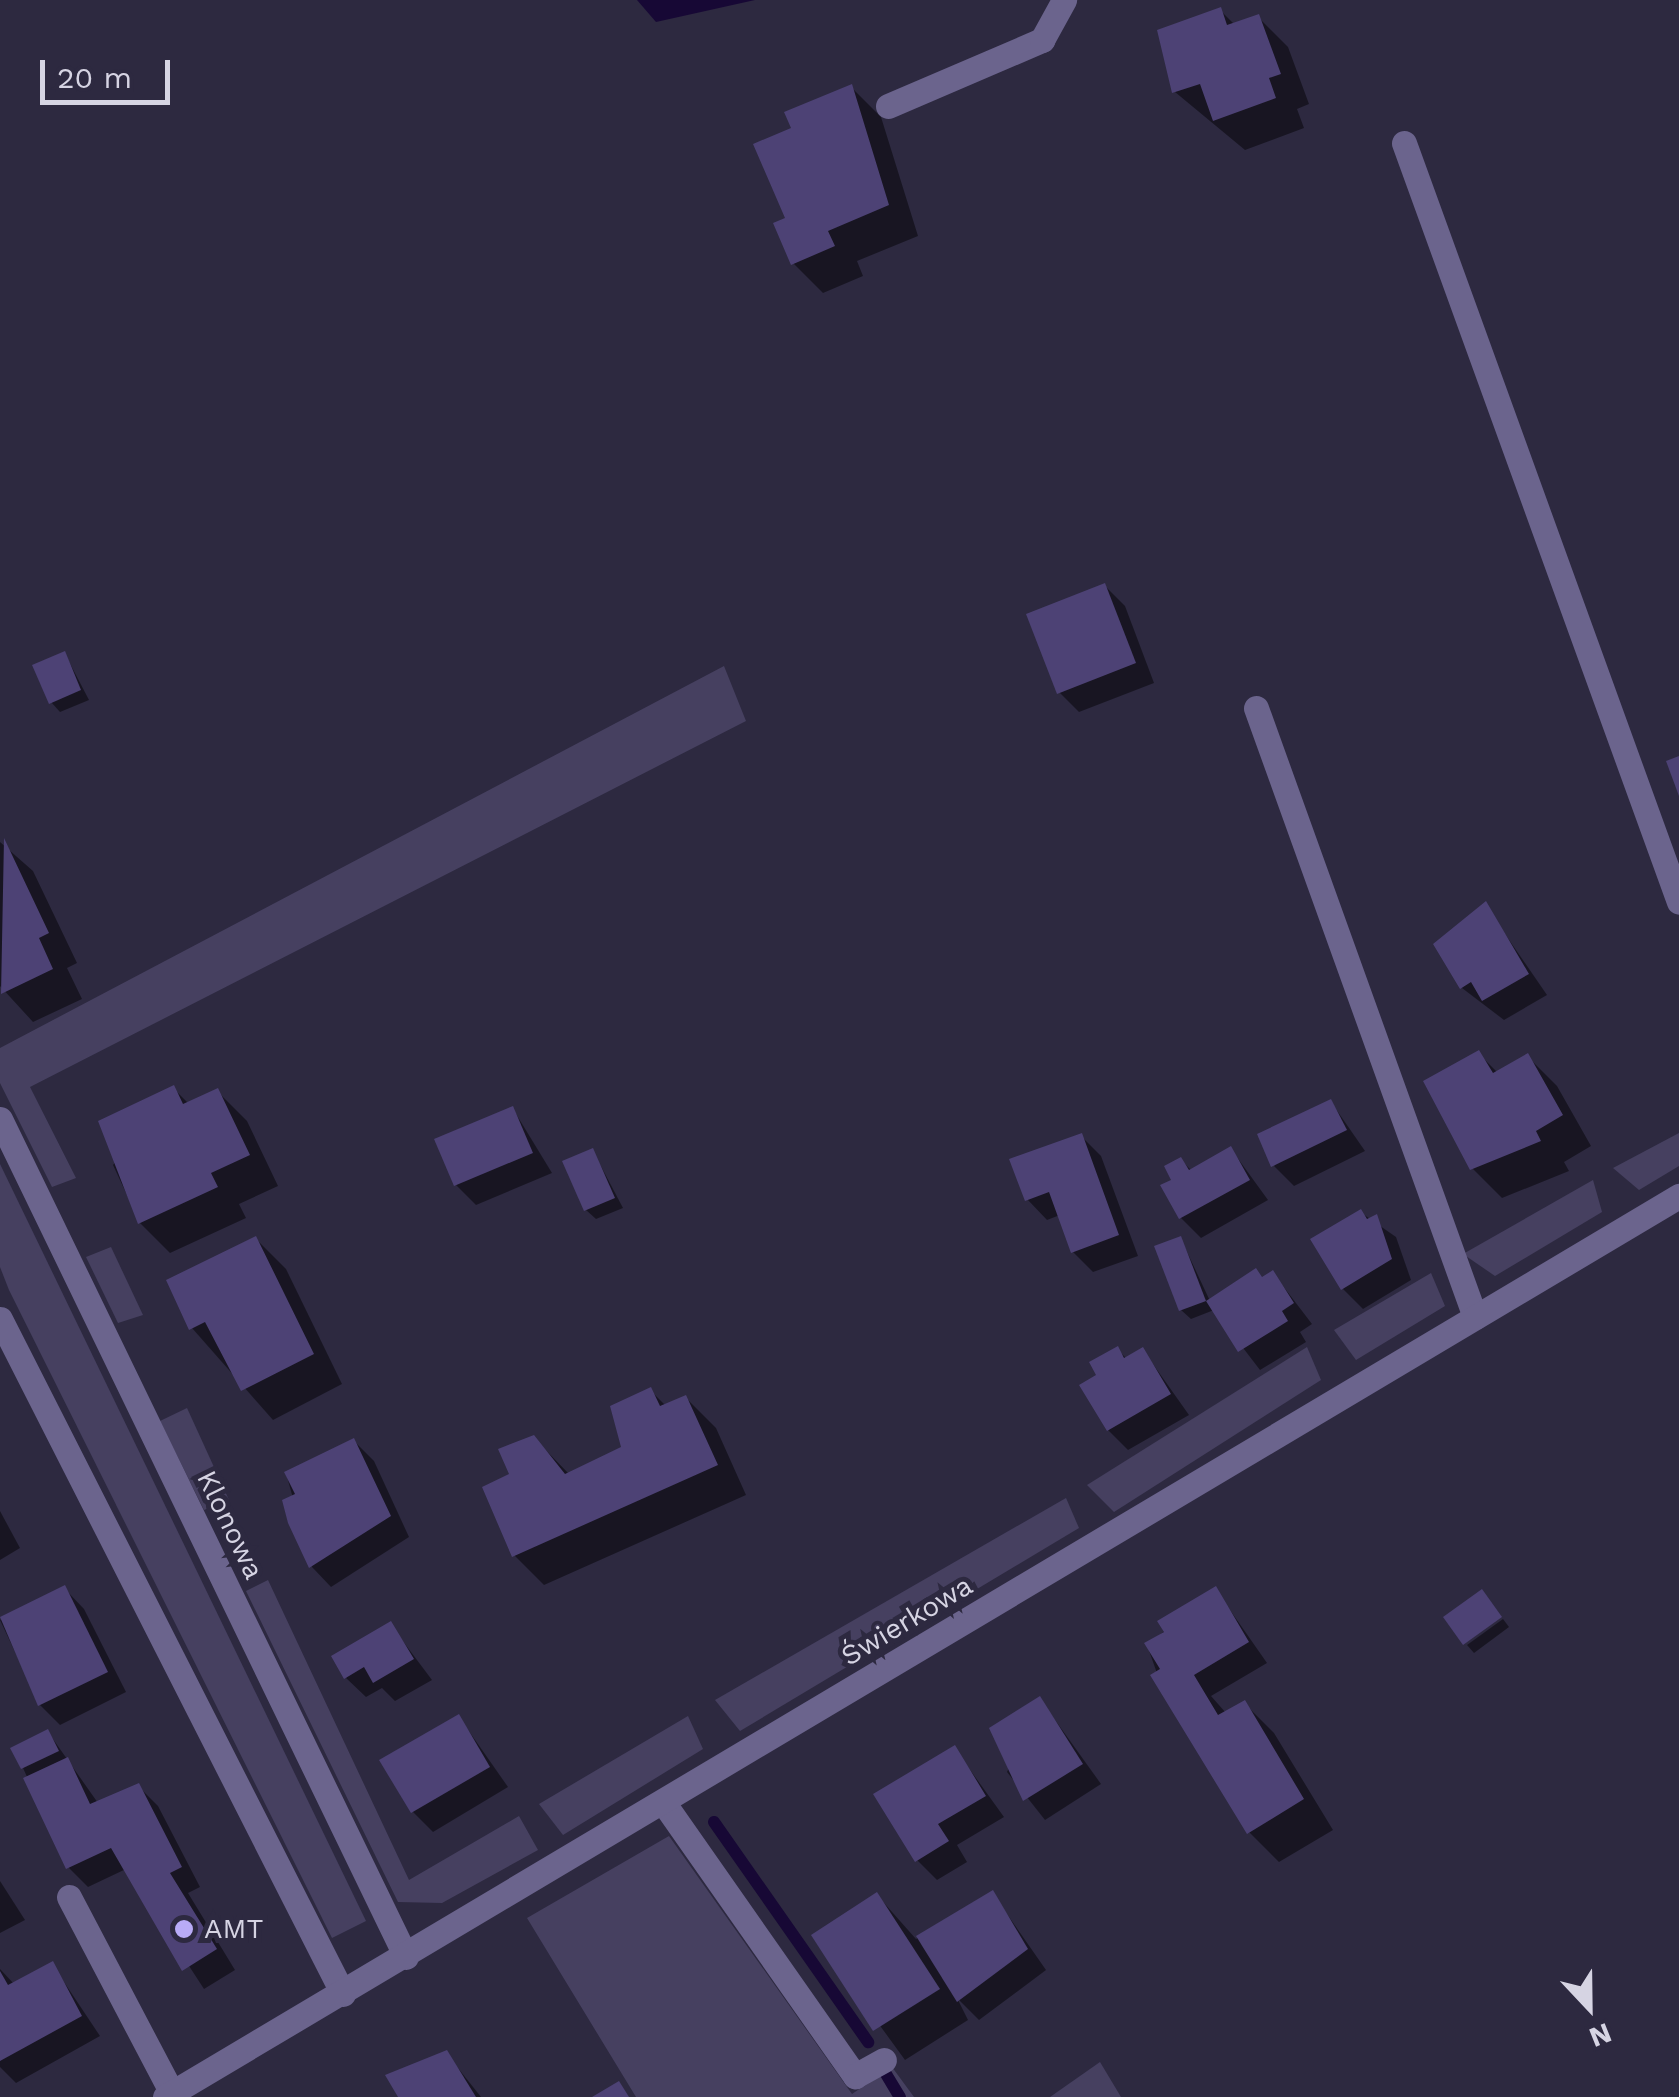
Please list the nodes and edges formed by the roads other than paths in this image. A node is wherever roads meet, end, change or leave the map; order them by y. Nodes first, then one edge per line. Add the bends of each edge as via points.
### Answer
1 (1064, 0) edge
2 (888, 106) dead end
3 (1404, 143) dead end
4 (1256, 708) dead end
5 (1679, 902) edge
6 (0, 1119) edge
7 (1679, 1196) edge
8 (1475, 1316) junction
9 (0, 1319) edge
10 (663, 1802) junction
11 (68, 1897) dead end
12 (406, 1957) junction
13 (343, 1994) junction
14 (884, 2060) dead end
15 (168, 2095) edge

1 - 2 street via 1042,40
3 - 5 street
4 - 8 street
6 - 12 street, Klonowa
7 - 8 street, Świerkowa
8 - 10 street, Świerkowa
9 - 13 street
10 - 12 street, Świerkowa
10 - 14 street via 855,2076
11 - 15 street
12 - 13 street, Świerkowa
13 - 15 street, Świerkowa

